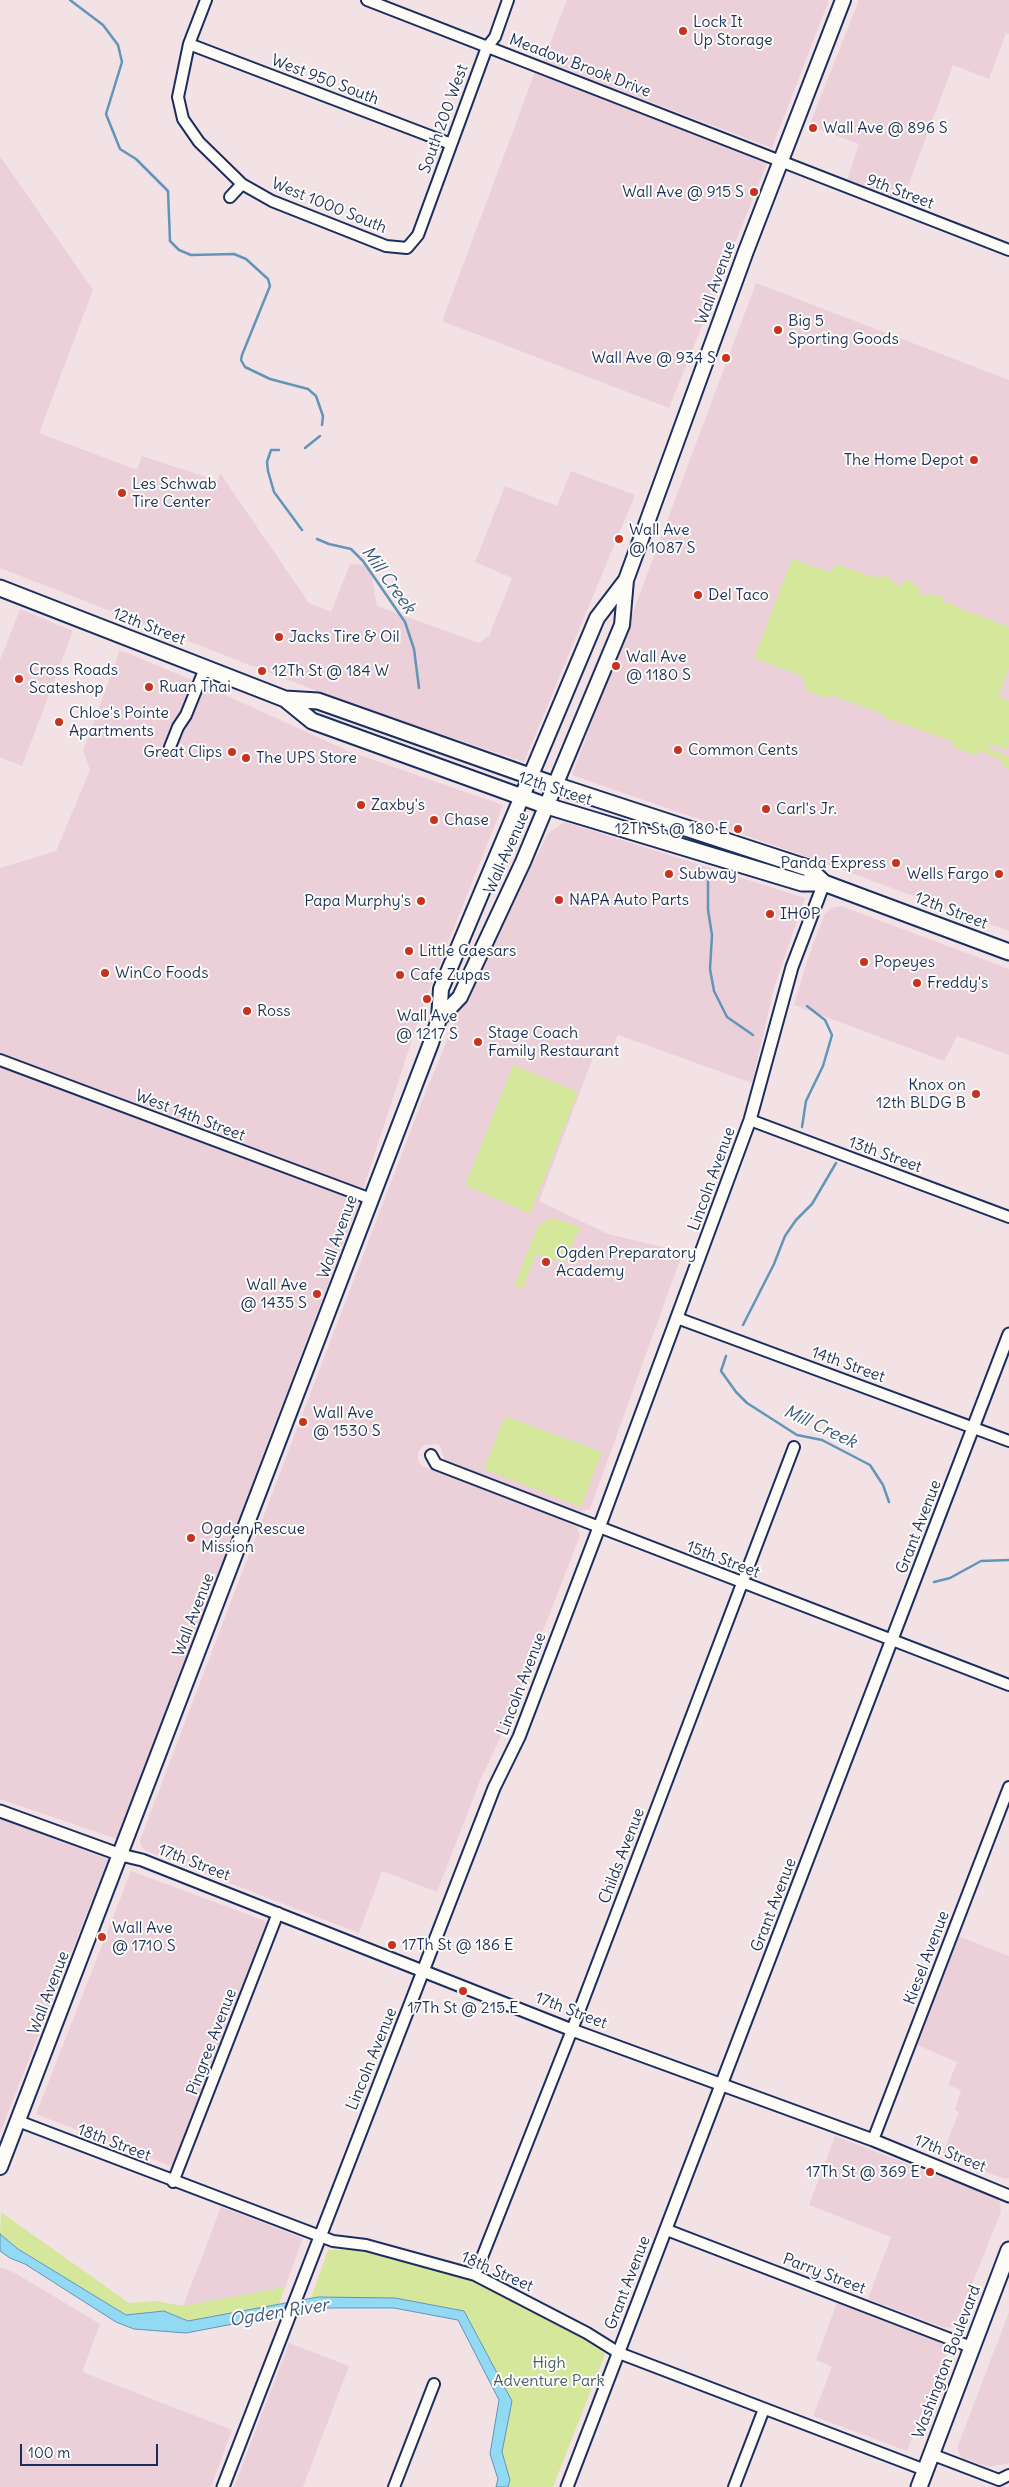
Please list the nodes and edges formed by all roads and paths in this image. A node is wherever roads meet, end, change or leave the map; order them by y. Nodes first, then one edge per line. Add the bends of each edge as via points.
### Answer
1 (206, 0) edge
2 (367, 0) edge
3 (508, 0) edge
4 (844, 0) edge
5 (190, 44) junction
6 (487, 47) junction
7 (451, 144) junction
8 (781, 161) junction
9 (242, 184) junction
10 (230, 197) dead end
11 (407, 248) joint
12 (1009, 250) edge
13 (626, 580) junction
14 (0, 588) edge
15 (205, 668) junction
16 (285, 699) junction
17 (170, 747) dead end
18 (531, 777) junction
19 (555, 785) junction
20 (522, 797) junction
21 (546, 806) junction
22 (824, 883) junction
23 (1009, 952) edge
24 (439, 1019) junction
25 (0, 1060) edge
26 (750, 1120) junction
27 (371, 1198) junction
28 (1009, 1217) edge
29 (678, 1318) junction
30 (1009, 1334) edge
31 (974, 1427) junction
32 (1009, 1441) edge
33 (794, 1447) dead end
34 (431, 1455) dead end
35 (599, 1528) junction
36 (742, 1584) junction
37 (893, 1640) junction
38 (1009, 1685) edge
39 (1009, 1787) edge
40 (0, 1811) edge
41 (121, 1855) junction
42 (278, 1913) junction
43 (424, 1971) junction
44 (572, 2030) junction
45 (722, 2086) junction
46 (18, 2121) junction
47 (873, 2140) junction
48 (0, 2167) edge
49 (173, 2182) junction
50 (1009, 2196) edge
51 (666, 2230) junction
52 (319, 2236) junction
53 (1009, 2250) edge
54 (475, 2274) junction
55 (971, 2347) junction
56 (619, 2353) junction
57 (434, 2384) dead end
58 (764, 2409) junction
59 (931, 2454) junction
60 (925, 2470) junction
61 (1009, 2475) edge
62 (222, 2487) edge
63 (394, 2487) edge
64 (567, 2487) edge
65 (734, 2487) edge
66 (918, 2487) edge

1 - 5 street
2 - 6 street, Meadow Brook Drive
3 - 6 street, South 200 West via 495,37
4 - 8 main road, Wall Avenue
5 - 7 street, West 950 South
5 - 9 street, West 1000 South via 178,97 182,119 199,142
6 - 7 street, South 200 West
6 - 8 street, Meadow Brook Drive
7 - 11 street, South 200 West via 418,235
8 - 12 street, 9th Street
8 - 13 main road, Wall Avenue
9 - 10 street
9 - 11 street, West 1000 South via 272,201 386,246
13 - 18 main road, Wall Avenue via 597,618
13 - 19 main road, Wall Avenue via 622,625
14 - 15 main road, 12th Street
15 - 16 main road, 12th Street
15 - 17 street
16 - 18 main road, 12th Street via 318,701
16 - 20 main road, 12th Street via 312,721
18 - 19 main road, 12th Street
18 - 20 main road, Wall Avenue
19 - 21 main road, Wall Avenue
19 - 22 main road, 12th Street via 808,868
20 - 21 main road, 12th Street
20 - 24 main road, Wall Avenue via 441,989
21 - 22 main road, 12th Street via 802,883
21 - 24 main road, Wall Avenue via 460,997
22 - 23 main road, 12th Street
22 - 26 street, Lincoln Avenue via 792,967
24 - 27 main road, Wall Avenue
25 - 27 street, West 14th Street
26 - 28 street, 13th Street
26 - 29 street, Lincoln Avenue
27 - 41 main road, Wall Avenue
29 - 31 street, 14th Street
29 - 35 street, Lincoln Avenue
30 - 31 street, Grant Avenue
31 - 32 street, 14th Street
31 - 37 street, Grant Avenue
33 - 36 street, Childs Avenue
34 - 35 street, 15th Street via 436,1464
35 - 36 street, 15th Street
35 - 43 street, Lincoln Avenue
36 - 37 street, 15th Street
36 - 44 street, Childs Avenue
37 - 38 street, 15th Street
37 - 45 street, Grant Avenue
39 - 47 street, Kiesel Avenue
40 - 41 street, 17th Street
41 - 42 street, 17th Street via 142,1860
41 - 46 main road, Wall Avenue
42 - 43 street, 17th Street
42 - 49 street, Pingree Avenue
43 - 44 street, 17th Street
43 - 52 street, Lincoln Avenue
44 - 45 street, 17th Street
44 - 54 street, Childs Avenue
45 - 47 street, 17th Street
45 - 51 street, Grant Avenue
46 - 48 main road, Wall Avenue
46 - 49 street, 18th Street
47 - 50 street, 17th Street
49 - 52 street, 18th Street
51 - 55 street, Parry Street
51 - 56 street, Grant Avenue
52 - 54 street, 18th Street
52 - 62 street, Lincoln Avenue
53 - 55 main road, Washington Boulevard
54 - 56 street, 18th Street
55 - 59 main road, Washington Boulevard
56 - 58 street, 18th Street
56 - 64 street, Grant Avenue
57 - 63 street
58 - 60 street, 18th Street
58 - 65 street
59 - 60 main road, Washington Boulevard
59 - 61 street via 999,2480
60 - 66 main road, Washington Boulevard

